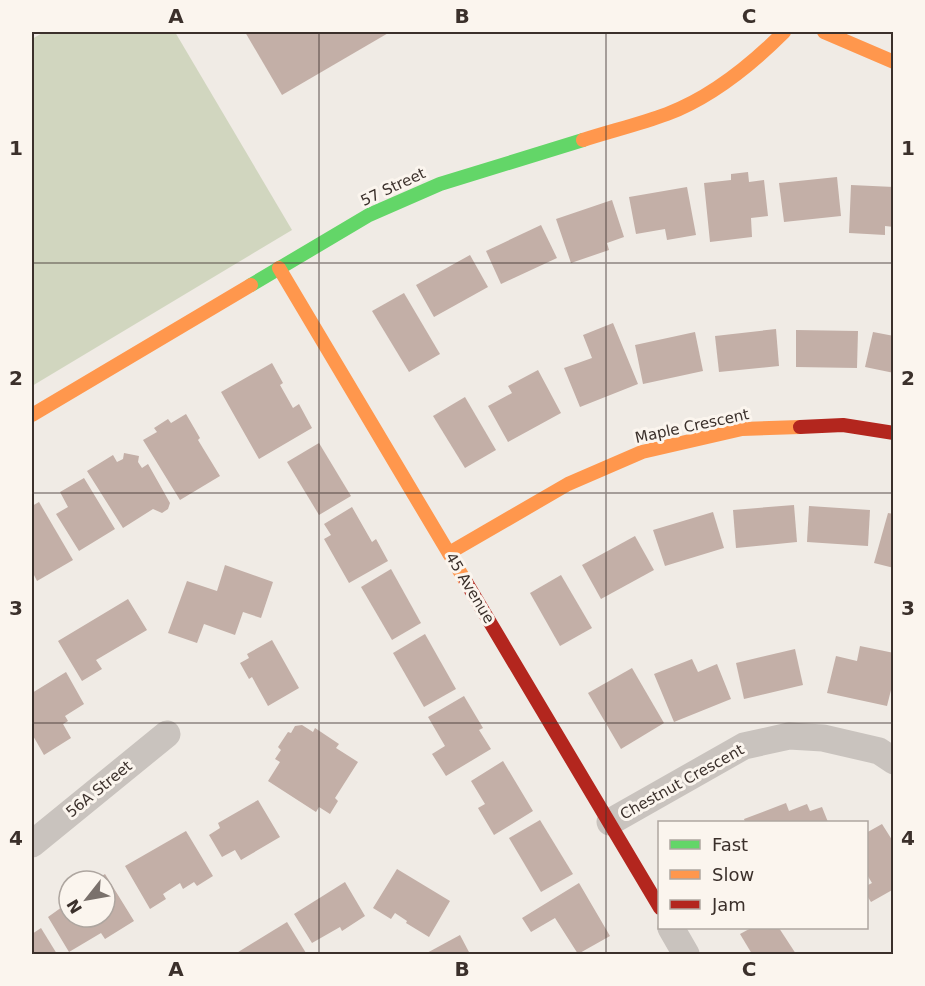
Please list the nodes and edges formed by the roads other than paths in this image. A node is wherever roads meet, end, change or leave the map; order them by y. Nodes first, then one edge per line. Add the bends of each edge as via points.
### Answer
1 (784, 32) edge
2 (824, 32) edge
3 (894, 62) edge
4 (279, 268) junction
5 (32, 415) edge
6 (894, 433) edge
7 (449, 553) junction
8 (167, 734) dead end
9 (894, 761) edge
10 (610, 822) junction
11 (32, 844) edge
12 (658, 905) edge
13 (672, 929) edge
14 (686, 954) edge

1 - 4 street, 57 Street via 719,87 669,113 440,184 369,215
2 - 3 street
4 - 5 street, 57 Street
4 - 7 street, 45 Avenue
6 - 7 street, Maple Crescent via 843,425 742,429 642,452 568,484
7 - 10 street, 45 Avenue
8 - 11 street, 56A Street
9 - 10 street, Chestnut Crescent via 879,751 823,738 789,736 744,746
10 - 12 street, 45 Avenue
13 - 14 street

